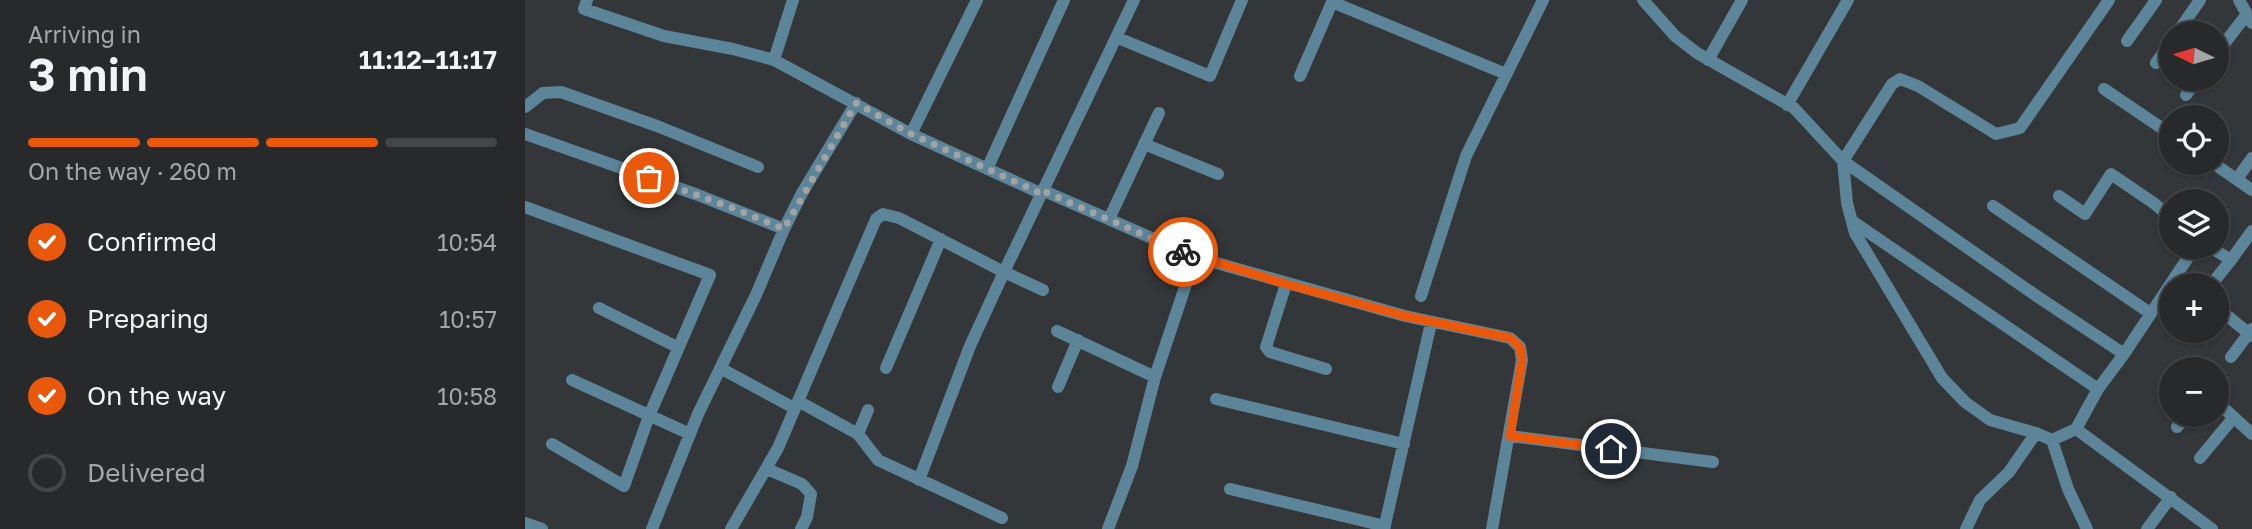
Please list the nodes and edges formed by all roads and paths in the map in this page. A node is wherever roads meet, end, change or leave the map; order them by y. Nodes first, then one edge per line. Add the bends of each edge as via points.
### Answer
1 (587, 0) edge
2 (793, 0) edge
3 (977, 0) edge
4 (1064, 0) edge
5 (1134, 0) edge
6 (1242, 0) edge
7 (1542, 0) edge
8 (1643, 0) edge
9 (1742, 0) edge
10 (1848, 0) edge
11 (2109, 0) edge
12 (2156, 0) edge
13 (2200, 0) edge
14 (2239, 0) edge
15 (1333, 1) edge
16 (2250, 18) edge
17 (2185, 21) edge
18 (1118, 38) junction
19 (2127, 41) dead end
20 (2229, 41) edge
21 (2159, 59) edge
22 (774, 60) junction
23 (1708, 60) junction
24 (2156, 63) dead end
25 (1506, 74) junction
26 (1300, 76) dead end
27 (2104, 89) dead end
28 (2189, 91) edge
29 (2186, 95) dead end
30 (856, 103) junction
31 (1787, 104) junction
32 (525, 107) edge
33 (1159, 113) dead end
34 (2159, 126) edge
35 (525, 134) edge
36 (911, 134) junction
37 (1144, 144) junction
38 (2252, 158) edge
39 (1843, 161) junction
40 (758, 167) dead end
41 (987, 169) junction
42 (1218, 174) dead end
43 (2229, 174) edge
44 (2237, 179) junction
45 (2252, 190) edge
46 (1041, 192) junction
47 (2059, 196) dead end
48 (1993, 205) dead end
49 (525, 206) edge
50 (2159, 208) edge
51 (1108, 219) junction
52 (1851, 221) junction
53 (784, 229) junction
54 (2252, 231) edge
55 (941, 239) junction
56 (1195, 257) junction
57 (2187, 259) edge
58 (2231, 260) joint
59 (1004, 272) junction
60 (2221, 273) edge
61 (1286, 284) junction
62 (1043, 290) dead end
63 (1421, 296) dead end
64 (600, 308) dead end
65 (2150, 313) junction
66 (2229, 317) edge
67 (1431, 323) junction
68 (1057, 331) dead end
69 (2251, 333) edge
70 (1078, 340) junction
71 (677, 347) junction
72 (2124, 354) junction
73 (2231, 356) dead end
74 (720, 368) junction
75 (886, 368) dead end
76 (1326, 369) dead end
77 (1155, 377) junction
78 (572, 380) dead end
79 (1058, 387) dead end
80 (2098, 389) junction
81 (1216, 399) dead end
82 (796, 404) junction
83 (868, 410) dead end
84 (2229, 413) edge
85 (649, 416) junction
86 (2234, 417) junction
87 (2076, 429) junction
88 (2036, 433) junction
89 (2252, 433) edge
90 (690, 434) junction
91 (858, 434) junction
92 (1510, 436) junction
93 (2052, 440) junction
94 (552, 444) dead end
95 (1404, 444) junction
96 (2200, 458) dead end
97 (1713, 462) dead end
98 (767, 469) junction
99 (919, 480) junction
100 (1230, 489) dead end
101 (2171, 497) junction
102 (1002, 518) dead end
103 (525, 523) edge
104 (1385, 528) edge
105 (1496, 528) edge
106 (542, 529) edge
107 (652, 529) edge
108 (731, 529) edge
109 (801, 529) edge
110 (1108, 529) edge
111 (1966, 529) edge
112 (2087, 529) edge
113 (2147, 529) edge
114 (2212, 529) edge

1 - 22 street via 584,9 664,36
2 - 22 street
3 - 36 street
4 - 41 street
5 - 18 street
6 - 18 street via 1210,76
7 - 25 street
8 - 23 street via 1675,36
9 - 23 street
10 - 31 street
11 - 39 street via 2020,128 1996,134 1900,79 1892,84
12 - 19 street
13 - 17 street
14 - 16 street
15 - 25 street
15 - 26 street
16 - 20 street
18 - 46 street
21 - 24 street
22 - 30 street
23 - 31 street
25 - 63 street via 1466,156
27 - 34 street
28 - 29 street
30 - 36 street
30 - 53 street
31 - 39 street
32 - 40 street via 543,93 561,92
33 - 37 street
35 - 53 street
36 - 41 street
37 - 42 street
37 - 51 street
38 - 44 street
39 - 52 street
39 - 72 street
41 - 46 street
43 - 44 street
44 - 45 street
46 - 51 street
46 - 59 street
47 - 50 street via 2085,214 2111,174
48 - 65 street
49 - 71 street via 710,275
51 - 56 street
52 - 80 street
52 - 88 street via 1943,377 1965,402 1990,420
53 - 74 street
54 - 58 street
55 - 59 street
55 - 75 street
55 - 82 street via 898,218 883,214 876,219
56 - 61 street
56 - 77 street
57 - 65 street
58 - 60 street
59 - 62 street
59 - 99 street
61 - 67 street
61 - 76 street via 1266,347
64 - 71 street
65 - 72 street
66 - 69 street
67 - 92 street via 1510,338 1520,347 1520,381
67 - 95 street
68 - 70 street
69 - 73 street
70 - 77 street
70 - 79 street
71 - 85 street
72 - 80 street
74 - 82 street
74 - 90 street
77 - 110 street via 1132,466
78 - 85 street
80 - 87 street
81 - 95 street
82 - 91 street
82 - 98 street
83 - 91 street
84 - 86 street
85 - 90 street
85 - 94 street via 624,486
86 - 89 street
86 - 96 street
87 - 93 street
87 - 101 street
88 - 93 street
88 - 111 street via 2009,472 1980,500
90 - 107 street
91 - 99 street via 878,460
92 - 97 street
92 - 105 street
93 - 112 street
95 - 104 street
98 - 108 street
98 - 109 street via 801,484 811,494
99 - 102 street
100 - 104 street
101 - 113 street
101 - 114 street
103 - 106 street

